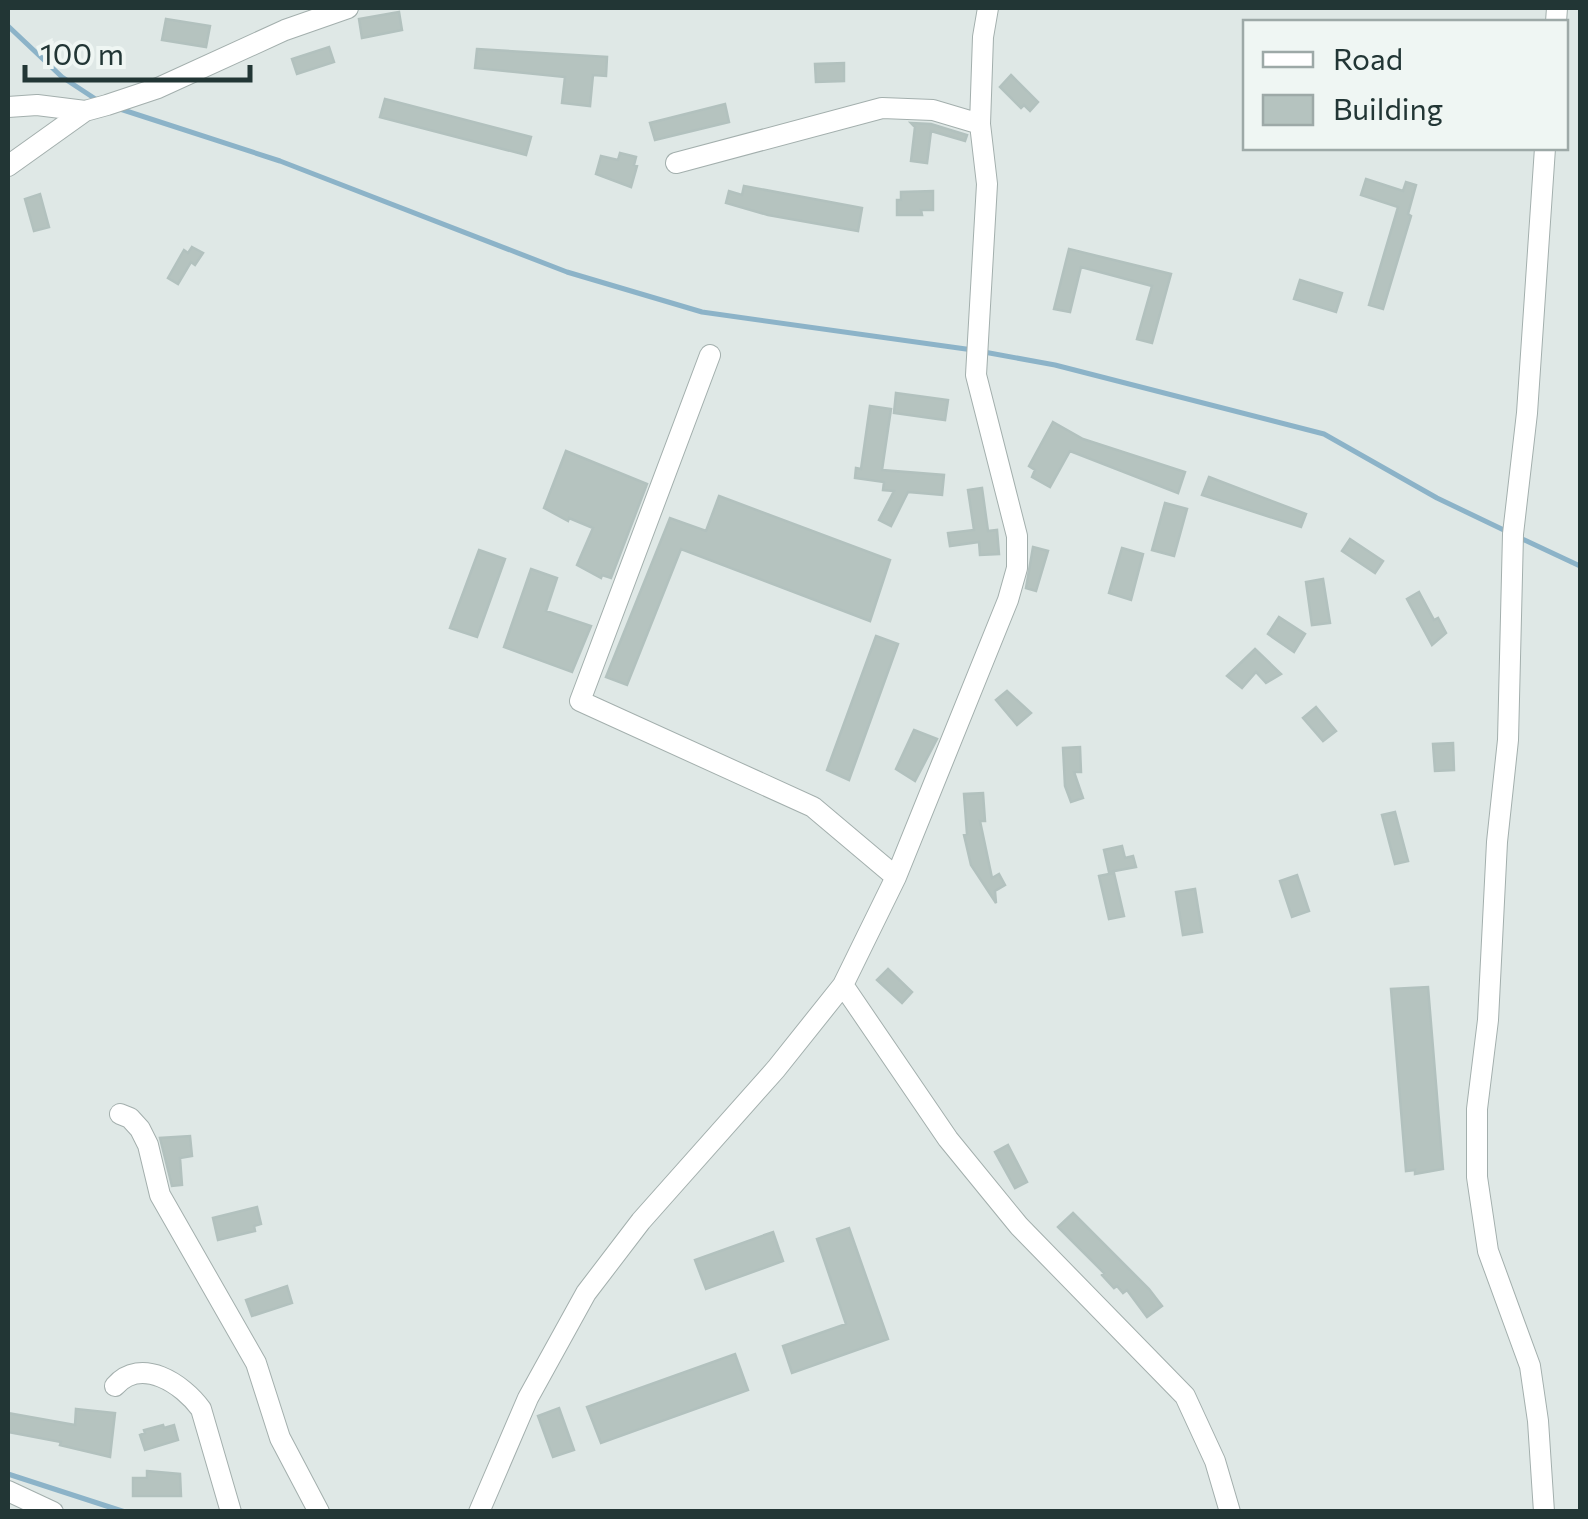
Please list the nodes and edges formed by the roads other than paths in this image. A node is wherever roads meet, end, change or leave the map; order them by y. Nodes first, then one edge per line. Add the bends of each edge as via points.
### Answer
1 (348, 8) edge
2 (988, 8) edge
3 (8, 107) edge
4 (85, 111) junction
5 (980, 124) junction
6 (1545, 150) edge
7 (676, 163) dead end
8 (8, 166) edge
9 (710, 355) dead end
10 (896, 876) junction
11 (843, 985) junction
12 (120, 1114) dead end
13 (115, 1386) dead end
14 (8, 1491) edge
15 (53, 1512) edge
16 (231, 1512) edge
17 (319, 1512) edge
18 (480, 1512) edge
19 (1230, 1512) edge
20 (1544, 1512) edge

1 - 4 street via 158,88
2 - 5 street
3 - 4 street
4 - 8 street
5 - 7 street via 932,110 882,108
5 - 10 street via 986,184 976,375 1017,536 1018,568
6 - 20 street via 1477,1109 1477,1176 1488,1251 1530,1366
9 - 10 street via 580,701 812,807
10 - 11 street
11 - 18 street via 586,1293 528,1398
11 - 19 street via 948,1139 1019,1226 1186,1396
12 - 17 street via 148,1145 160,1195 256,1363 280,1438
13 - 16 street via 134,1374 156,1374 192,1396
14 - 15 street

